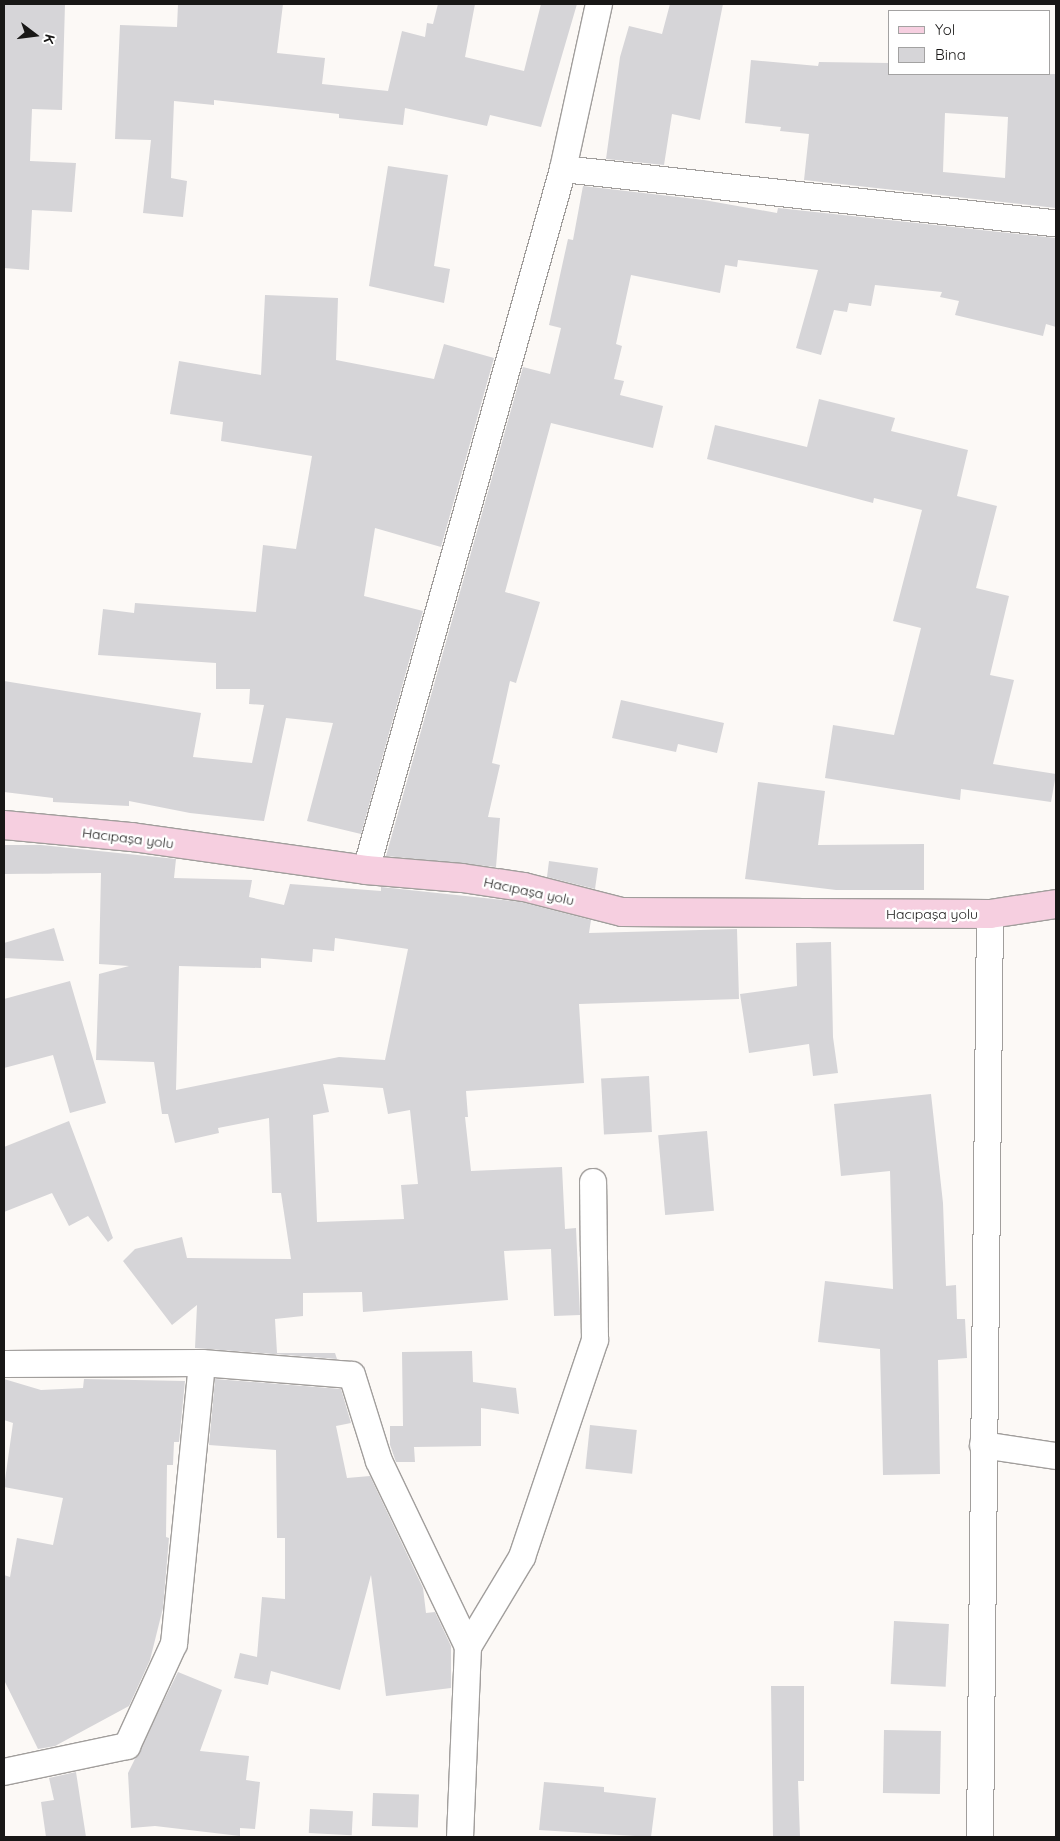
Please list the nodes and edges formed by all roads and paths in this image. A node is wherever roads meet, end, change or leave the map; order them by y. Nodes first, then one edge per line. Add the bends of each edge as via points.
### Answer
1 (599, 4) edge
2 (563, 169) junction
3 (1056, 223) edge
4 (4, 825) edge
5 (366, 870) junction
6 (1056, 904) edge
7 (990, 914) junction
8 (593, 1182) dead end
9 (202, 1363) junction
10 (4, 1364) edge
11 (983, 1444) junction
12 (1056, 1456) edge
13 (468, 1647) junction
14 (4, 1772) edge
15 (460, 1837) edge
16 (980, 1837) edge

1 - 2 street
2 - 3 street
2 - 5 street
4 - 5 main road, Hacıpaşa yolu via 132,837
5 - 7 main road, Hacıpaşa yolu via 524,887 622,912
6 - 7 main road, Hacıpaşa yolu
7 - 11 street
8 - 13 street via 596,1340 522,1557
9 - 10 street
9 - 13 street via 352,1375 379,1460
9 - 14 street via 174,1644 127,1746
11 - 12 street
11 - 16 street
13 - 15 street

